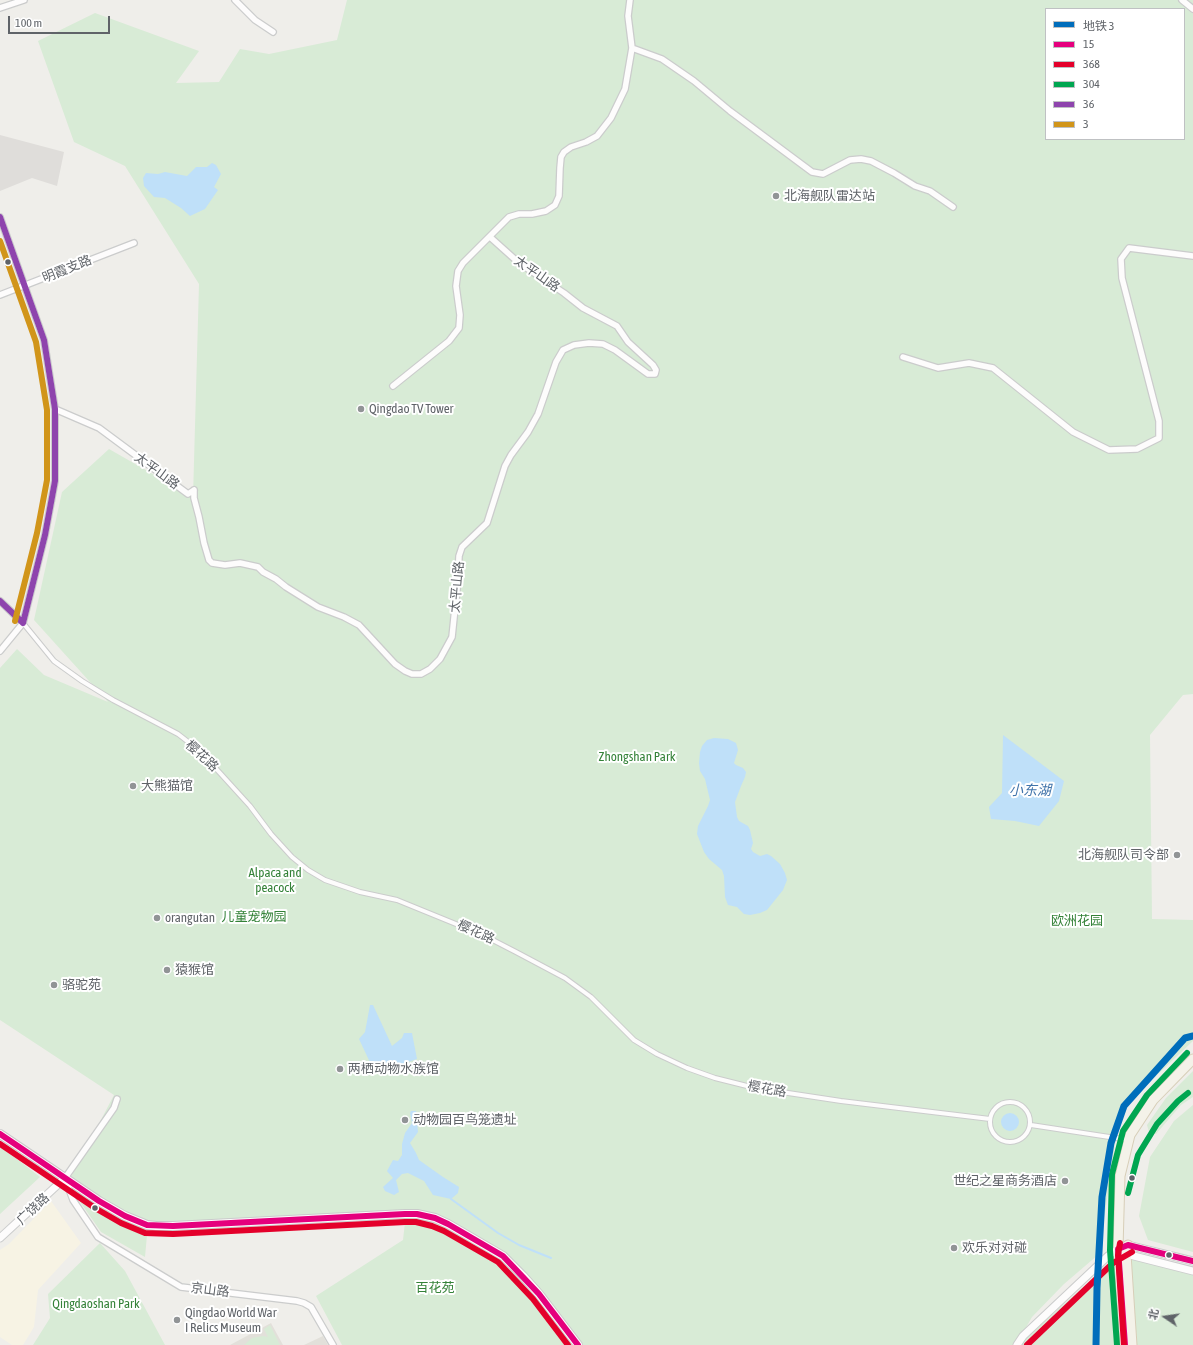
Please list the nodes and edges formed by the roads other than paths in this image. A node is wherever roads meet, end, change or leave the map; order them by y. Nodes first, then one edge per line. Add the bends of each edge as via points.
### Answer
1 (24, 0) edge
2 (235, 0) edge
3 (630, 0) edge
4 (1182, 0) edge
5 (0, 8) edge
6 (1193, 9) edge
7 (273, 32) dead end
8 (632, 48) junction
9 (953, 208) dead end
10 (0, 217) edge
11 (490, 237) junction
12 (134, 242) dead end
13 (1193, 256) edge
14 (25, 286) junction
15 (0, 295) edge
16 (903, 357) dead end
17 (393, 386) dead end
18 (55, 409) junction
19 (0, 601) edge
20 (23, 623) junction
21 (0, 651) edge
22 (1193, 1059) edge
23 (117, 1099) dead end
24 (990, 1119) junction
25 (1031, 1125) junction
26 (0, 1134) edge
27 (1129, 1140) junction
28 (64, 1178) junction
29 (0, 1238) edge
30 (1124, 1250) junction
31 (1193, 1261) edge
32 (1193, 1271) edge
33 (333, 1345) edge
34 (578, 1345) edge
35 (1017, 1345) edge
36 (1125, 1345) edge
37 (1132, 1345) edge

1 - 5 street
2 - 7 street via 255,20
3 - 8 street via 628,16
4 - 6 street
8 - 9 street via 662,59 694,81 812,172 823,174 850,160 871,161 915,186 930,191
8 - 11 street via 625,89 611,118 597,136 571,147 561,157 559,196 555,205 546,211 508,217
10 - 14 street
11 - 17 street via 458,271 456,286 459,328 450,341
11 - 18 street, 太平山路 via 519,263 583,308 617,326 628,342 656,370 655,374 648,374 603,344 589,342 563,350 556,362 538,414 505,466 487,523 462,547 452,637 440,659 430,670 421,674 412,674 395,664 359,625 318,607 258,567 240,563 212,563 204,543 194,490 188,494 99,428
12 - 14 street, 明霞支路
13 - 16 street via 1129,248 1121,259 1122,278 1159,421 1159,438 1137,449 1108,450 1073,432 993,368 969,363 938,368
14 - 15 street, 明霞支路
14 - 18 street via 44,340
18 - 20 street via 55,481 45,535
19 - 20 street
20 - 21 street
20 - 24 street, 樱花路 via 54,661 113,700 178,734 200,751 250,806 271,834 308,870 325,880 360,892 397,900 483,935 516,952 565,978 592,997 634,1040 657,1054 715,1078 755,1088
22 - 27 main road via 1152,1100
23 - 28 street via 114,1108
24 - 25 street via 993,1133 1004,1142 1011,1143 1024,1138
24 - 25 street via 996,1107 1007,1101 1014,1101 1029,1112
25 - 27 street
26 - 28 main road
27 - 30 main road via 1120,1176
28 - 29 street, 广饶路
28 - 33 street, 京山路 via 73,1200 98,1236 181,1287 304,1303 311,1307
28 - 34 main road via 125,1216 156,1226 405,1214 435,1218 503,1256 539,1294
30 - 31 street
30 - 32 street
30 - 35 street via 1102,1261 1023,1336
30 - 36 main road
30 - 37 main road

